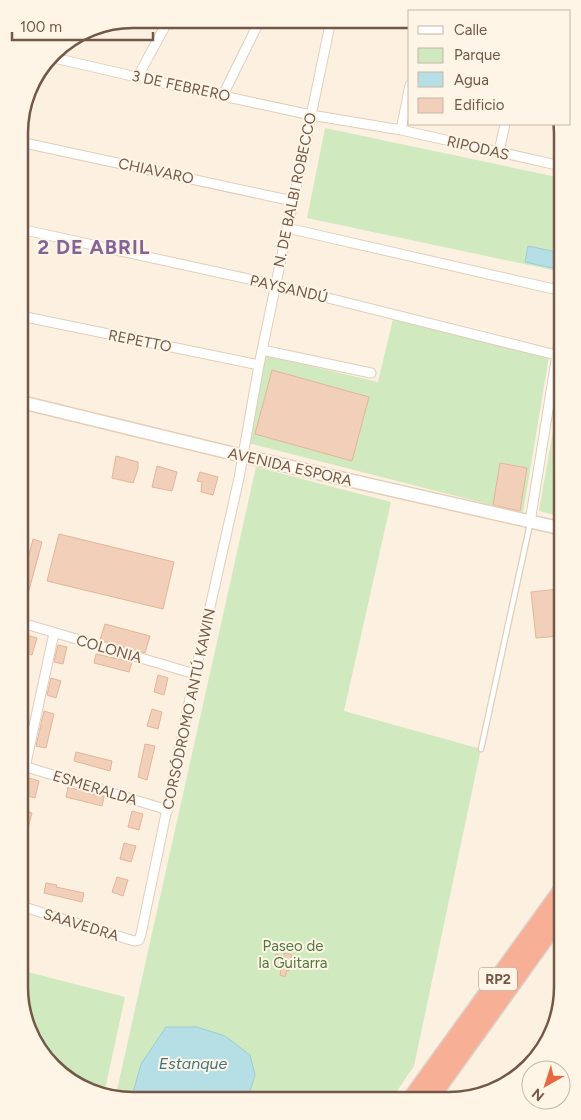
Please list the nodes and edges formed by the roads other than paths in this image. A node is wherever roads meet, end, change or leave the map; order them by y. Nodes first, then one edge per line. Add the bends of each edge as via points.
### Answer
1 (164, 28) edge
2 (256, 28) edge
3 (329, 28) edge
4 (58, 59) edge
5 (137, 78) junction
6 (223, 95) junction
7 (408, 95) edge
8 (311, 115) junction
9 (505, 125) edge
10 (401, 130) junction
11 (28, 144) edge
12 (499, 152) junction
13 (554, 164) edge
14 (293, 201) junction
15 (287, 228) junction
16 (28, 231) edge
17 (276, 285) junction
18 (554, 289) edge
19 (28, 317) edge
20 (262, 350) junction
21 (554, 351) edge
22 (259, 365) junction
23 (370, 373) dead end
24 (554, 373) edge
25 (28, 404) edge
26 (243, 456) junction
27 (239, 478) joint
28 (530, 522) junction
29 (554, 527) edge
30 (28, 625) edge
31 (54, 633) junction
32 (195, 674) junction
33 (28, 748) edge
34 (481, 749) dead end
35 (28, 767) edge
36 (168, 810) junction
37 (553, 907) edge
38 (28, 908) edge
39 (553, 908) edge
40 (139, 940) joint
41 (416, 1092) edge
42 (435, 1092) edge

1 - 5 street
2 - 6 street
3 - 8 street, N. DE BALBI ROBECCO
4 - 5 street, 3 DE FEBRERO
5 - 6 street, 3 DE FEBRERO
6 - 8 street, 3 DE FEBRERO
7 - 10 street
8 - 10 street, RIPODAS
8 - 14 street, N. DE BALBI ROBECCO
9 - 12 street
10 - 12 street, RIPODAS
11 - 14 street, CHIAVARO
12 - 13 street, RIPODAS
14 - 15 street, N. DE BALBI ROBECCO
15 - 17 street, N. DE BALBI ROBECCO
15 - 18 street
16 - 17 street, PAYSANDÚ
17 - 20 street, N. DE BALBI ROBECCO
17 - 21 street, PAYSANDÚ
19 - 22 street, REPETTO
20 - 22 street, N. DE BALBI ROBECCO
20 - 23 street
22 - 26 street, N. DE BALBI ROBECCO
24 - 28 street
25 - 26 main road, AVENIDA ESPORA
26 - 27 street, N. DE BALBI ROBECCO
26 - 28 main road, AVENIDA ESPORA
27 - 32 street, CORSÓDROMO ANTÚ KAWIN
28 - 29 main road, AVENIDA ESPORA
28 - 34 lane
30 - 31 street, COLONIA
31 - 32 street, COLONIA
31 - 33 street
32 - 36 street, CORSÓDROMO ANTÚ KAWIN
35 - 36 street, ESMERALDA
36 - 40 street, CORSÓDROMO ANTÚ KAWIN
37 - 41 highway, RP2
38 - 40 street, SAAVEDRA
39 - 42 highway, RP2

